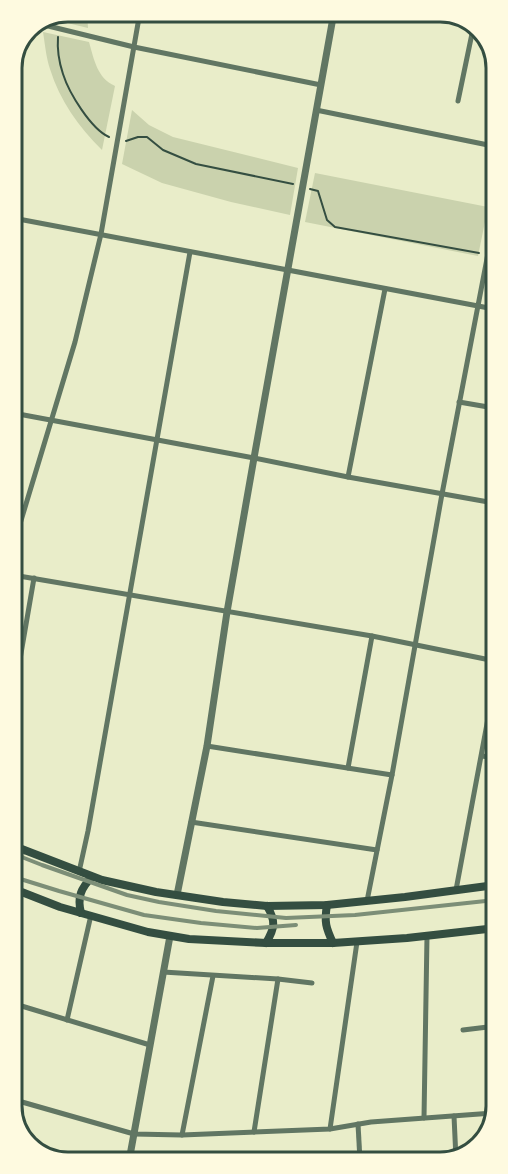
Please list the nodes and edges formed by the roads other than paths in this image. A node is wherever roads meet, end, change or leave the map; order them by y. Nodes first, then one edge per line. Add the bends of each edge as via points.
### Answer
1 (138, 23) edge
2 (332, 23) edge
3 (50, 27) edge
4 (471, 36) edge
5 (134, 47) junction
6 (321, 85) junction
7 (458, 101) dead end
8 (316, 111) junction
9 (486, 145) edge
10 (23, 220) edge
11 (101, 234) junction
12 (189, 252) junction
13 (486, 263) edge
14 (287, 270) junction
15 (385, 289) junction
16 (477, 305) junction
17 (486, 307) edge
18 (459, 402) junction
19 (486, 407) edge
20 (23, 415) edge
21 (52, 421) junction
22 (157, 440) junction
23 (254, 458) junction
24 (348, 477) junction
25 (442, 494) junction
26 (486, 502) edge
27 (23, 515) edge
28 (23, 576) edge
29 (34, 578) junction
30 (129, 595) junction
31 (227, 612) junction
32 (372, 636) junction
33 (23, 642) edge
34 (415, 645) junction
35 (486, 659) edge
36 (486, 733) edge
37 (207, 746) junction
38 (482, 756) junction
39 (486, 757) edge
40 (348, 768) junction
41 (392, 775) junction
42 (191, 822) junction
43 (23, 850) edge
44 (377, 850) junction
45 (79, 872) junction
46 (92, 877) junction
47 (486, 886) edge
48 (456, 890) junction
49 (23, 893) edge
50 (177, 896) junction
51 (367, 901) junction
52 (327, 905) junction
53 (267, 906) junction
54 (86, 914) junction
55 (486, 929) edge
56 (170, 936) junction
57 (427, 936) junction
58 (357, 942) junction
59 (266, 943) junction
60 (333, 944) junction
61 (164, 972) junction
62 (213, 976) junction
63 (278, 980) junction
64 (312, 983) dead end
65 (23, 1006) edge
66 (67, 1020) junction
67 (486, 1027) edge
68 (463, 1030) dead end
69 (150, 1045) junction
70 (23, 1102) edge
71 (485, 1114) edge
72 (453, 1116) junction
73 (424, 1118) junction
74 (358, 1124) junction
75 (330, 1129) junction
76 (254, 1132) junction
77 (134, 1134) junction
78 (182, 1135) junction
79 (455, 1148) edge
80 (131, 1151) edge
81 (360, 1152) edge

1 - 5 street
2 - 6 street
3 - 5 street
4 - 7 street
5 - 6 street
5 - 11 street
6 - 8 street
8 - 9 street
8 - 14 street
10 - 11 street
11 - 12 street
11 - 21 street
12 - 14 street
12 - 22 street
13 - 16 street
14 - 15 street
14 - 23 street
15 - 16 street
15 - 24 street
16 - 17 street
16 - 18 street
18 - 19 street
18 - 25 street
20 - 21 street
21 - 22 street
21 - 27 street
22 - 23 street
22 - 30 street
23 - 24 street
23 - 31 street
24 - 25 street
25 - 26 street
25 - 34 street
28 - 29 street
29 - 30 street
29 - 33 street
30 - 31 street
30 - 45 street
31 - 32 street
31 - 37 street
32 - 34 street
32 - 40 street
34 - 35 street
34 - 41 street
36 - 38 street
37 - 40 street
37 - 42 street
38 - 39 street
38 - 48 street
40 - 41 street
41 - 44 street
42 - 44 street
42 - 50 street
43 - 45 main road
44 - 51 street
45 - 46 main road
46 - 50 main road
46 - 54 main road via 81,890 79,905
47 - 48 main road
48 - 51 main road
49 - 54 main road
50 - 53 main road
51 - 52 main road
52 - 53 main road
52 - 60 main road via 325,922
53 - 59 main road via 274,922
54 - 56 main road
54 - 66 street
55 - 57 main road
56 - 59 main road
56 - 61 street
57 - 58 main road
57 - 73 street
58 - 60 main road
58 - 75 street
59 - 60 main road
61 - 62 street
61 - 69 street
62 - 63 street
62 - 78 street
63 - 64 street
63 - 76 street
65 - 66 street
66 - 69 street
67 - 68 street
69 - 77 street
70 - 77 street
71 - 72 street
72 - 73 street
72 - 79 street
73 - 74 street
74 - 75 street
74 - 81 street
75 - 76 street
76 - 78 street
77 - 78 street
77 - 80 street

